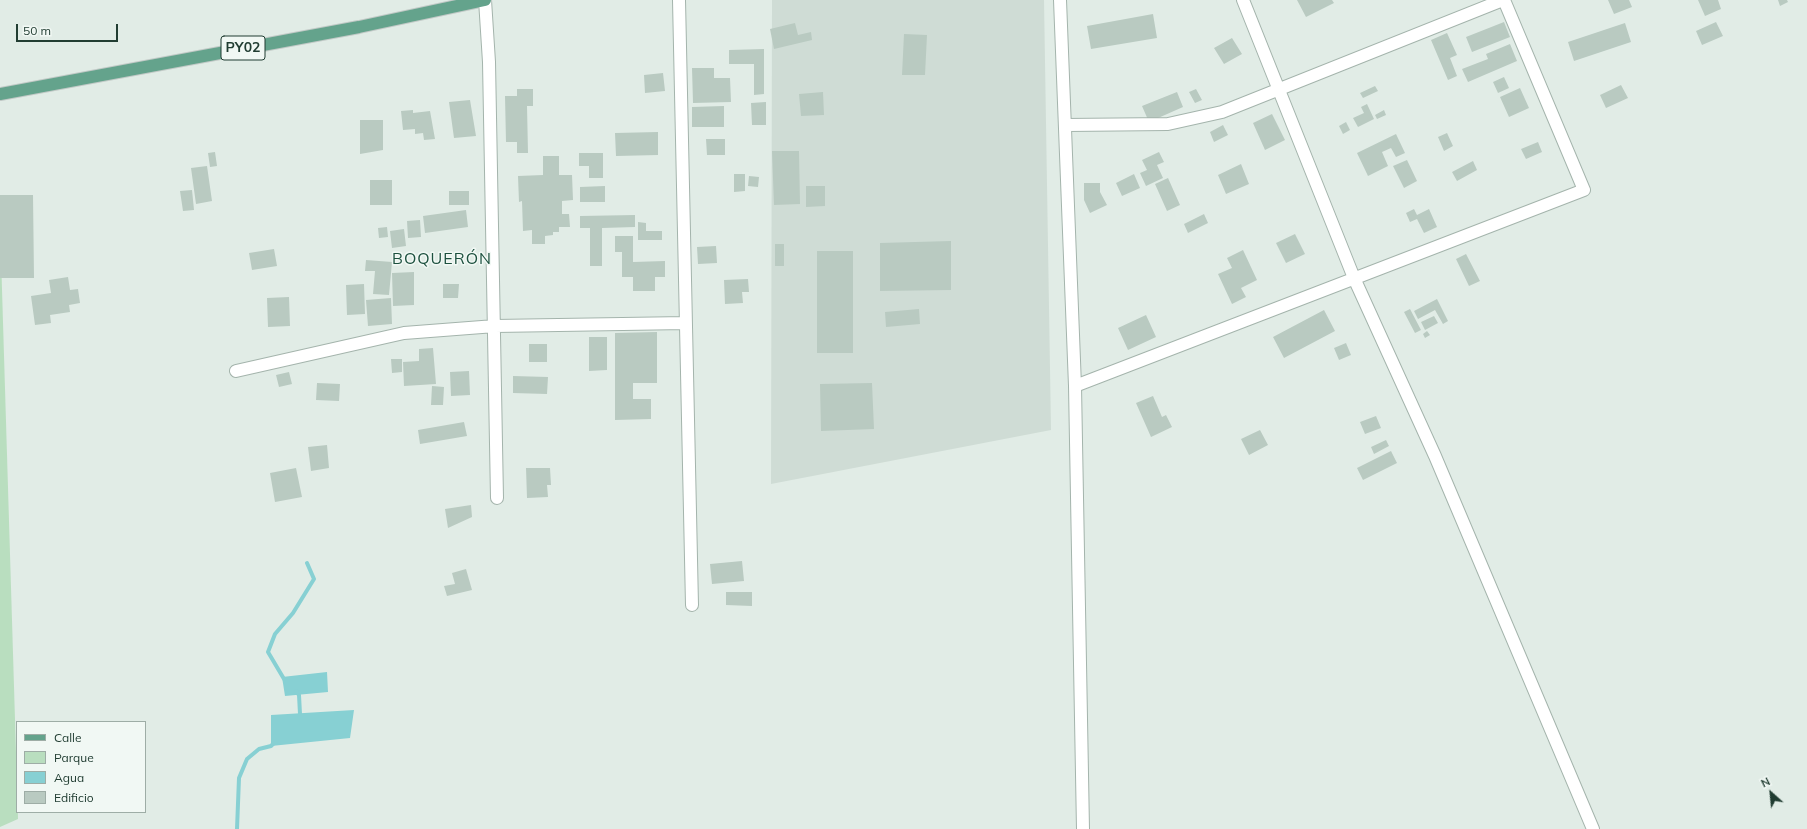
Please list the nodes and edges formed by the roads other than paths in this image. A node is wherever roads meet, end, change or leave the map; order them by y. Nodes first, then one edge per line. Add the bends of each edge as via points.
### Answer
1 (485, 0) edge
2 (679, 0) edge
3 (1060, 0) edge
4 (1243, 0) edge
5 (1504, 0) edge
6 (1278, 90) junction
7 (0, 94) edge
8 (1066, 126) junction
9 (1354, 278) junction
10 (686, 323) junction
11 (495, 326) junction
12 (236, 372) dead end
13 (1075, 386) junction
14 (497, 498) dead end
15 (692, 605) dead end
16 (1083, 829) edge
17 (1593, 829) edge

1 - 7 main road, PY02 via 359,27
1 - 11 street via 489,62
2 - 10 street
3 - 8 street
4 - 6 street
5 - 6 street
5 - 9 street via 1584,190
6 - 8 street via 1222,112 1168,124
6 - 9 street
8 - 13 street
9 - 13 street
9 - 17 street via 1435,456
10 - 11 street
10 - 15 street
11 - 12 street via 404,333
11 - 14 street
13 - 16 street

